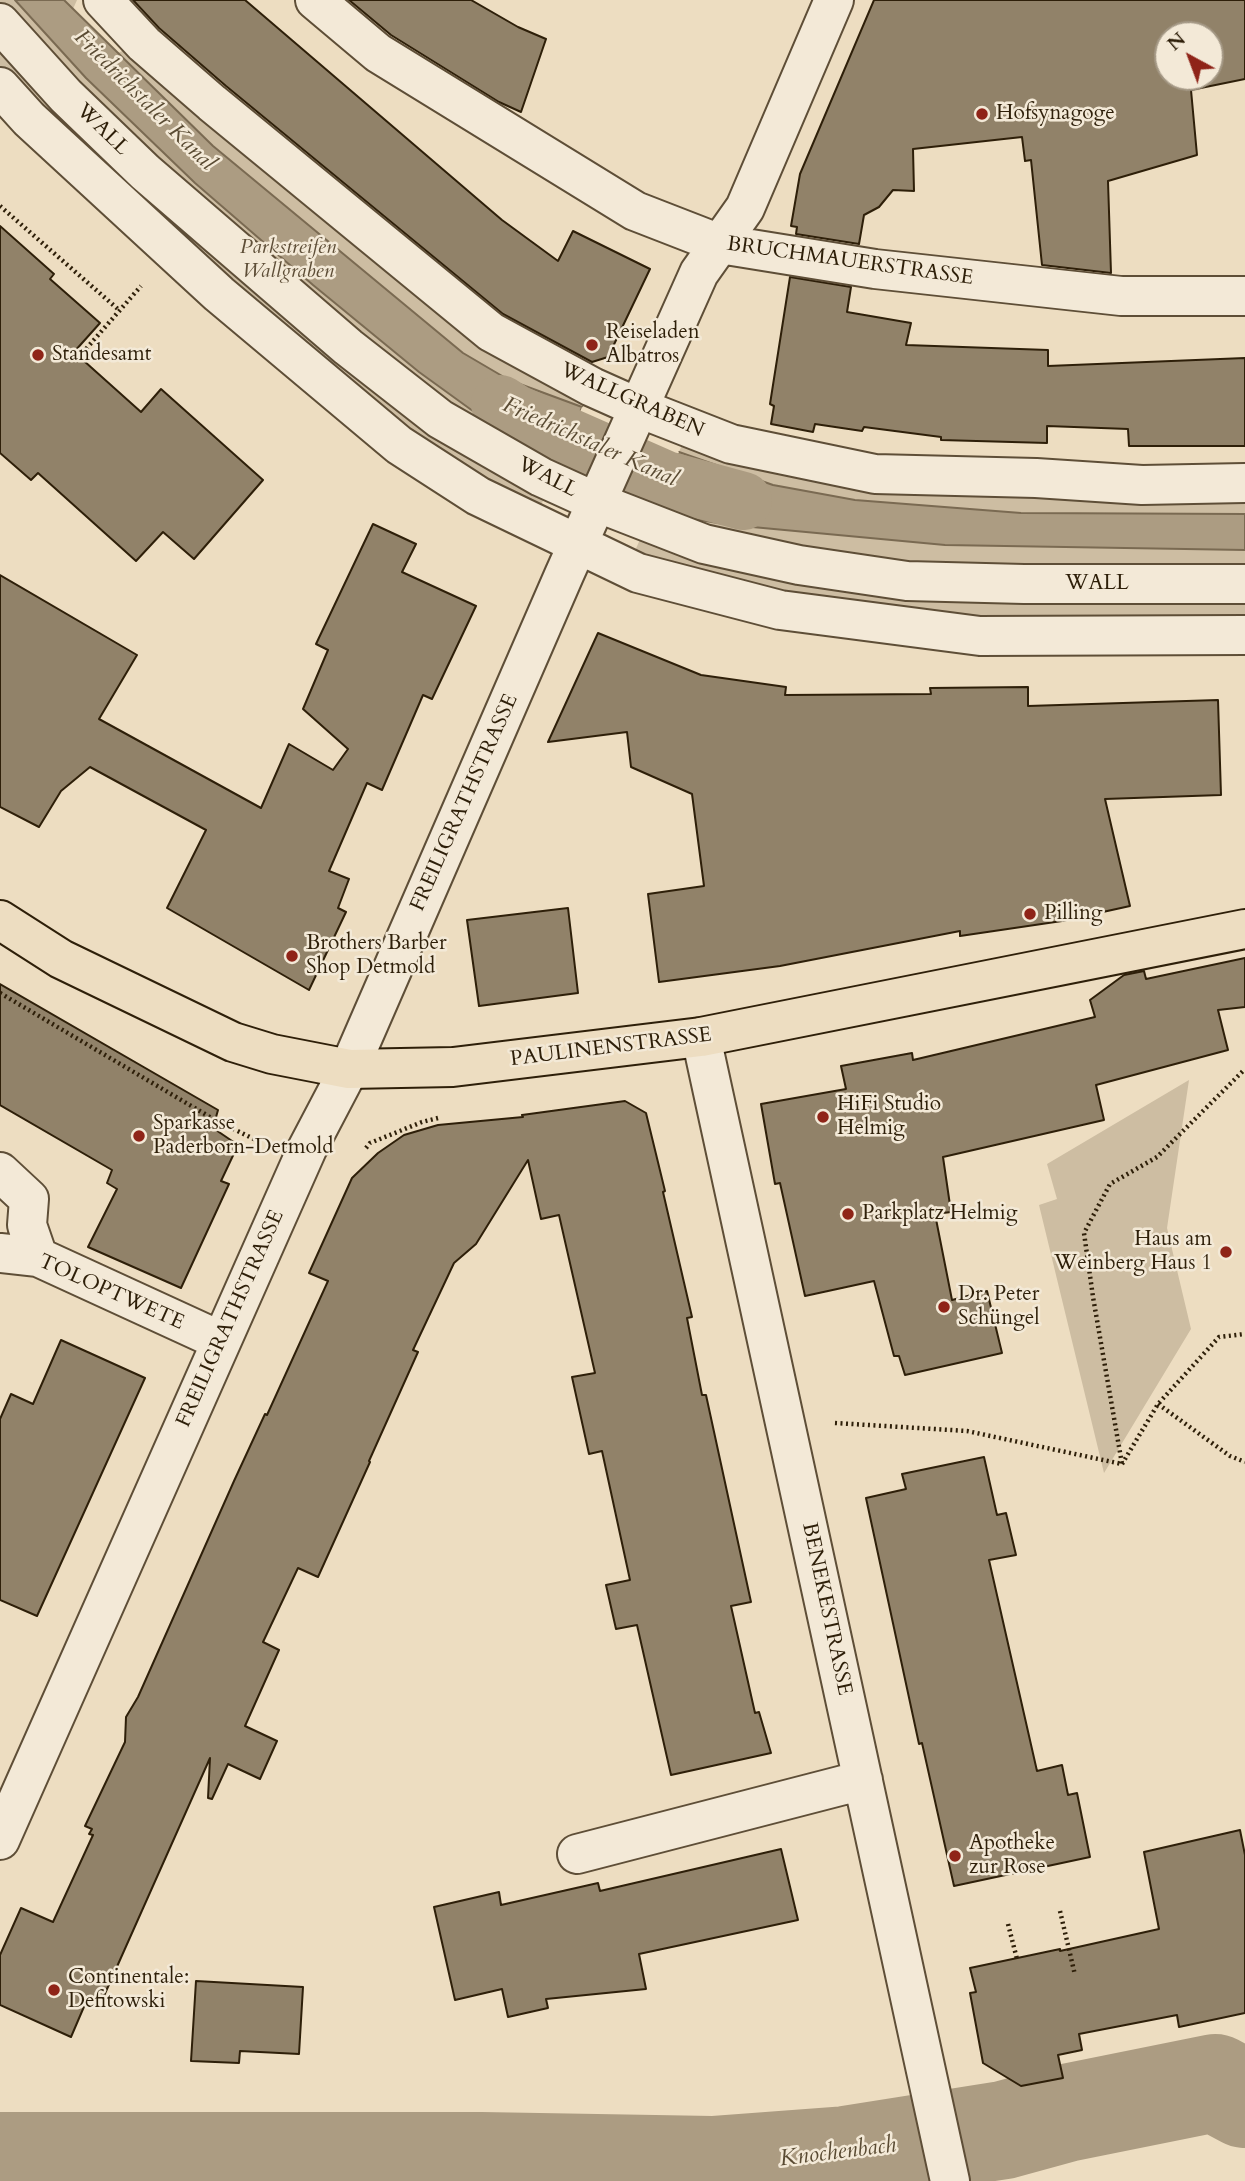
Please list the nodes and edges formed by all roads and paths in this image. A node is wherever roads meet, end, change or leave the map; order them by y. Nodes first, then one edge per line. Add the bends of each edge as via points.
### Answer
1 (103, 0) edge
2 (315, 0) edge
3 (834, 0) edge
4 (0, 23) edge
5 (0, 87) edge
6 (0, 206) edge
7 (720, 244) junction
8 (1245, 296) edge
9 (119, 310) dead end
10 (105, 325) dead end
11 (79, 357) dead end
12 (635, 418) junction
13 (1245, 483) edge
14 (600, 494) junction
15 (578, 544) junction
16 (1245, 584) edge
17 (1245, 635) edge
18 (0, 920) edge
19 (1245, 929) edge
20 (0, 993) edge
21 (701, 1037) junction
22 (349, 1069) junction
23 (1245, 1069) edge
24 (449, 1116) dead end
25 (259, 1142) dead end
26 (358, 1156) dead end
27 (0, 1172) edge
28 (21, 1230) edge
29 (0, 1253) edge
30 (1245, 1334) edge
31 (220, 1340) junction
32 (1158, 1404) junction
33 (784, 1419) junction
34 (1245, 1462) edge
35 (1122, 1464) junction
36 (863, 1780) junction
37 (0, 1840) edge
38 (578, 1854) dead end
39 (1060, 1912) dead end
40 (1008, 1924) dead end
41 (1017, 1959) dead end
42 (1075, 1975) dead end
43 (950, 2181) edge

1 - 12 street, WALLGRABEN via 144,44 202,94 491,332 592,387
2 - 7 street, BRUCHMAUERSTRASSE via 378,53 635,211
3 - 7 street, FREILIGRATHSTRASSE via 745,208
4 - 14 street, WALL via 66,96 145,172 348,347 440,419 541,477
5 - 15 street, WALL via 219,294 399,445 478,496
6 - 9 path
7 - 8 street, BRUCHMAUERSTRASSE via 875,269 1121,296
7 - 12 street, FREILIGRATHSTRASSE via 699,273
10 - 11 path
12 - 13 street, WALLGRABEN via 875,474 1142,485
12 - 14 street, FREILIGRATHSTRASSE
14 - 15 street, FREILIGRATHSTRASSE
14 - 16 street, WALL via 704,544 907,582
15 - 17 street, WALL via 638,573 780,610 980,636
15 - 22 street, FREILIGRATHSTRASSE
18 - 22 main road, PAULINENSTRASSE via 61,959 233,1042
19 - 21 main road, PAULINENSTRASSE
20 - 25 path
21 - 22 main road, PAULINENSTRASSE via 453,1067
21 - 33 street, BENEKESTRASSE
22 - 31 street, FREILIGRATHSTRASSE via 307,1149
23 - 35 path via 1157,1157 1110,1184 1084,1234
24 - 26 path via 370,1143
27 - 28 street via 29,1199
28 - 29 street, TOLOPTWETE
28 - 31 street, TOLOPTWETE
30 - 32 path via 1219,1337
31 - 37 street, FREILIGRATHSTRASSE
32 - 34 path
32 - 35 path
33 - 35 path via 967,1431
33 - 36 street, BENEKESTRASSE
36 - 38 street
36 - 43 street, BENEKESTRASSE
39 - 42 path
40 - 41 path

